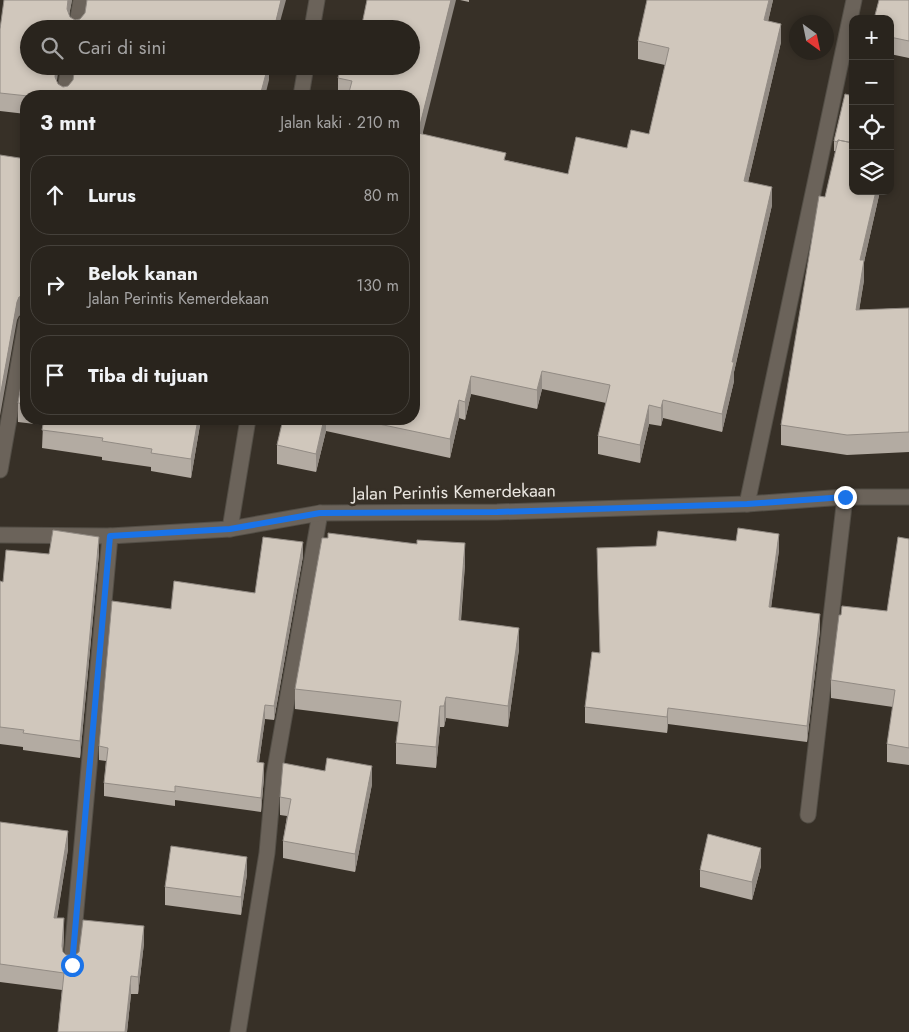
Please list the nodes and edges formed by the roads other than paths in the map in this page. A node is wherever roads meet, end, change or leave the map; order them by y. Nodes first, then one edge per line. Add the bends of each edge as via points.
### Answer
1 (81, 0) edge
2 (317, 0) edge
3 (854, 0) edge
4 (78, 20) edge
5 (314, 20) edge
6 (68, 75) edge
7 (304, 75) edge
8 (65, 90) edge
9 (302, 90) edge
10 (20, 356) edge
11 (247, 425) edge
12 (0, 470) edge
13 (845, 497) junction
14 (909, 497) edge
15 (747, 504) junction
16 (320, 513) junction
17 (230, 529) junction
18 (0, 535) edge
19 (110, 536) junction
20 (808, 815) dead end
21 (72, 965) edge
22 (238, 1032) edge

1 - 4 street
2 - 5 street
3 - 15 street
6 - 8 street
7 - 9 street
10 - 12 street
11 - 17 street
13 - 14 street, Jalan Perintis Kemerdekaan
13 - 15 street, Jalan Perintis Kemerdekaan
13 - 20 street
15 - 16 street, Jalan Perintis Kemerdekaan via 497,512
16 - 17 street, Jalan Perintis Kemerdekaan
16 - 22 street via 274,775 267,853
17 - 19 street, Jalan Perintis Kemerdekaan
18 - 19 street, Jalan Perintis Kemerdekaan
19 - 21 street

